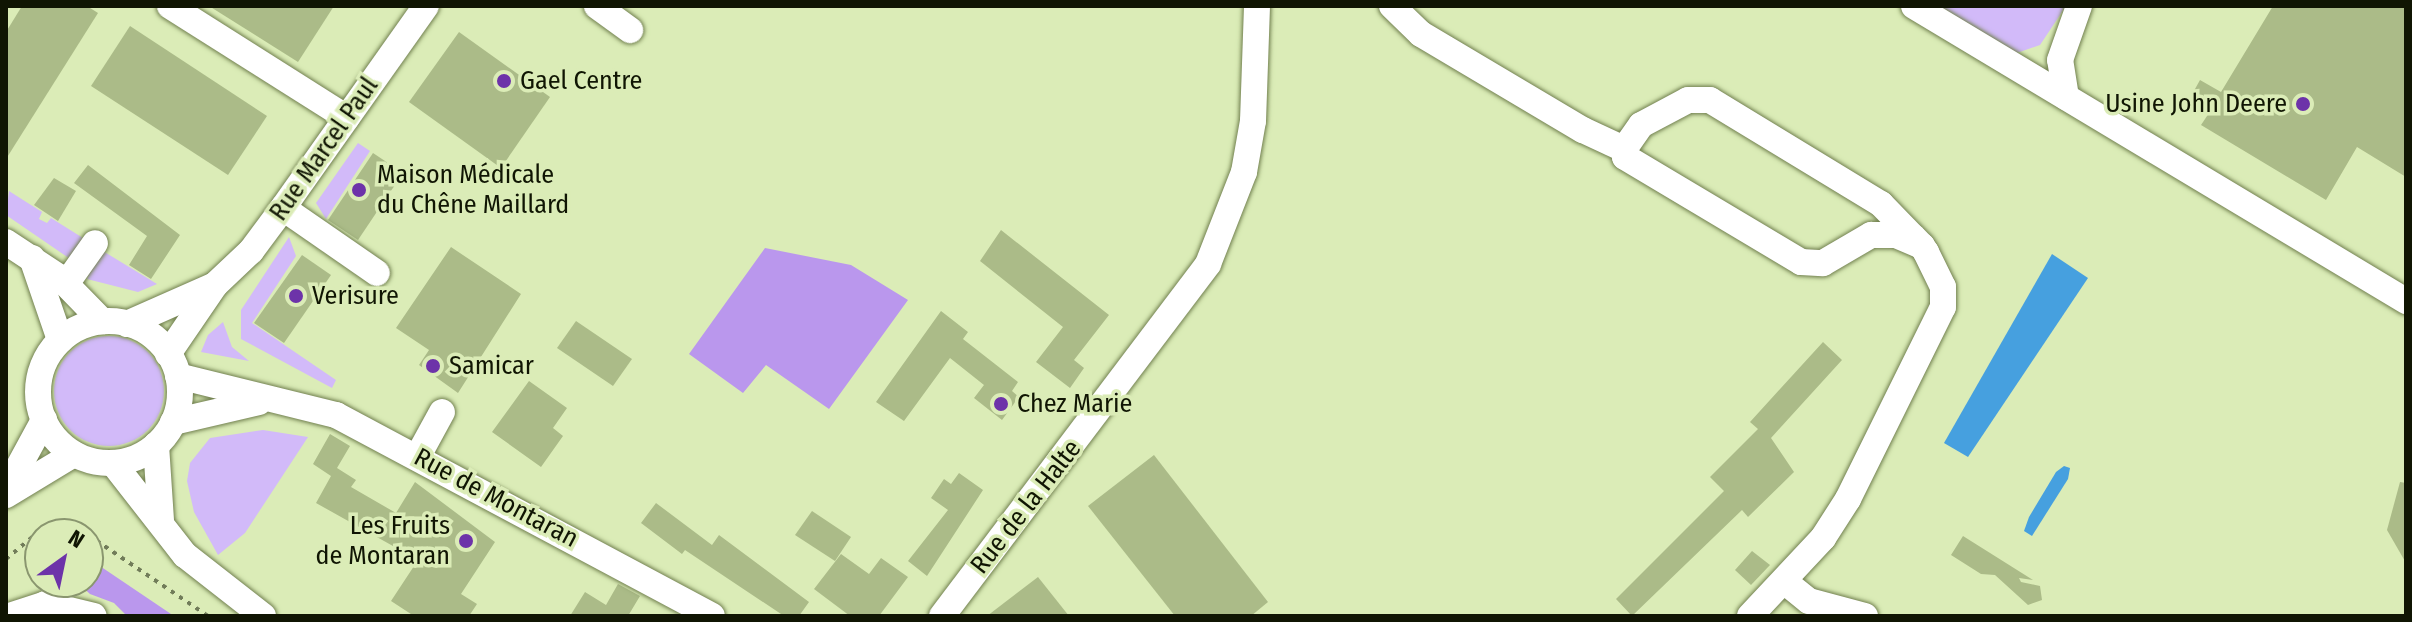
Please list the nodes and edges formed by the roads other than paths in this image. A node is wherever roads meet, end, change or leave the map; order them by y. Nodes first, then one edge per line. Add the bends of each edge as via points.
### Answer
1 (170, 6) edge
2 (425, 6) edge
3 (597, 6) edge
4 (1257, 6) edge
5 (1392, 6) edge
6 (1914, 6) edge
7 (2079, 6) edge
8 (630, 30) dead end
9 (2066, 97) junction
10 (347, 118) junction
11 (1624, 149) junction
12 (283, 208) junction
13 (6, 242) edge
14 (95, 243) dead end
15 (1922, 246) junction
16 (32, 258) junction
17 (377, 273) dead end
18 (66, 284) junction
19 (215, 285) junction
20 (2406, 301) edge
21 (115, 322) junction
22 (60, 340) junction
23 (173, 365) junction
24 (272, 400) junction
25 (442, 412) dead end
26 (44, 420) junction
27 (173, 422) junction
28 (156, 445) junction
29 (74, 454) junction
30 (418, 456) junction
31 (113, 463) junction
32 (6, 492) edge
33 (161, 520) junction
34 (1784, 581) junction
35 (1833, 612) edge
36 (9, 616) edge
37 (94, 616) edge
38 (263, 616) edge
39 (712, 616) edge
40 (942, 616) edge
41 (1750, 616) edge
42 (1865, 616) edge

1 - 10 street
2 - 10 street, Rue Marcel Paul
3 - 8 street
4 - 40 street, Rue de la Halte via 1253,121 1244,172 1208,264
5 - 11 street via 1421,34
6 - 9 street
7 - 9 street via 2060,60
9 - 20 street
10 - 12 street, Rue Marcel Paul
11 - 15 street via 1625,157 1801,262 1823,263 1871,235 1896,235
11 - 15 street via 1641,125 1688,100 1710,100 1881,204
12 - 17 street
12 - 19 street, Rue Marcel Paul via 251,251
13 - 16 street, Rue de Montaran
14 - 18 street
15 - 34 street via 1938,270 1943,307 1848,499 1823,538
16 - 18 street, Rue de Montaran
16 - 22 street
18 - 21 street, Rue de Montaran
19 - 21 street, Rue Marcel Paul
19 - 23 street, Rue Marcel Paul
21 - 22 street
21 - 23 street, Rue de Montaran via 151,335
22 - 26 street via 41,369
23 - 24 street, Rue de Montaran
23 - 27 street via 179,399
24 - 27 street, Rue de Montaran
24 - 30 street, Rue de Montaran via 336,415
25 - 30 street
26 - 29 street
26 - 32 street
27 - 28 street
28 - 31 street
28 - 33 street
29 - 31 street
29 - 32 street
30 - 39 street, Rue de Montaran
31 - 33 street
33 - 38 street via 185,555
34 - 35 street
34 - 41 street
35 - 42 street
36 - 37 street via 45,604

